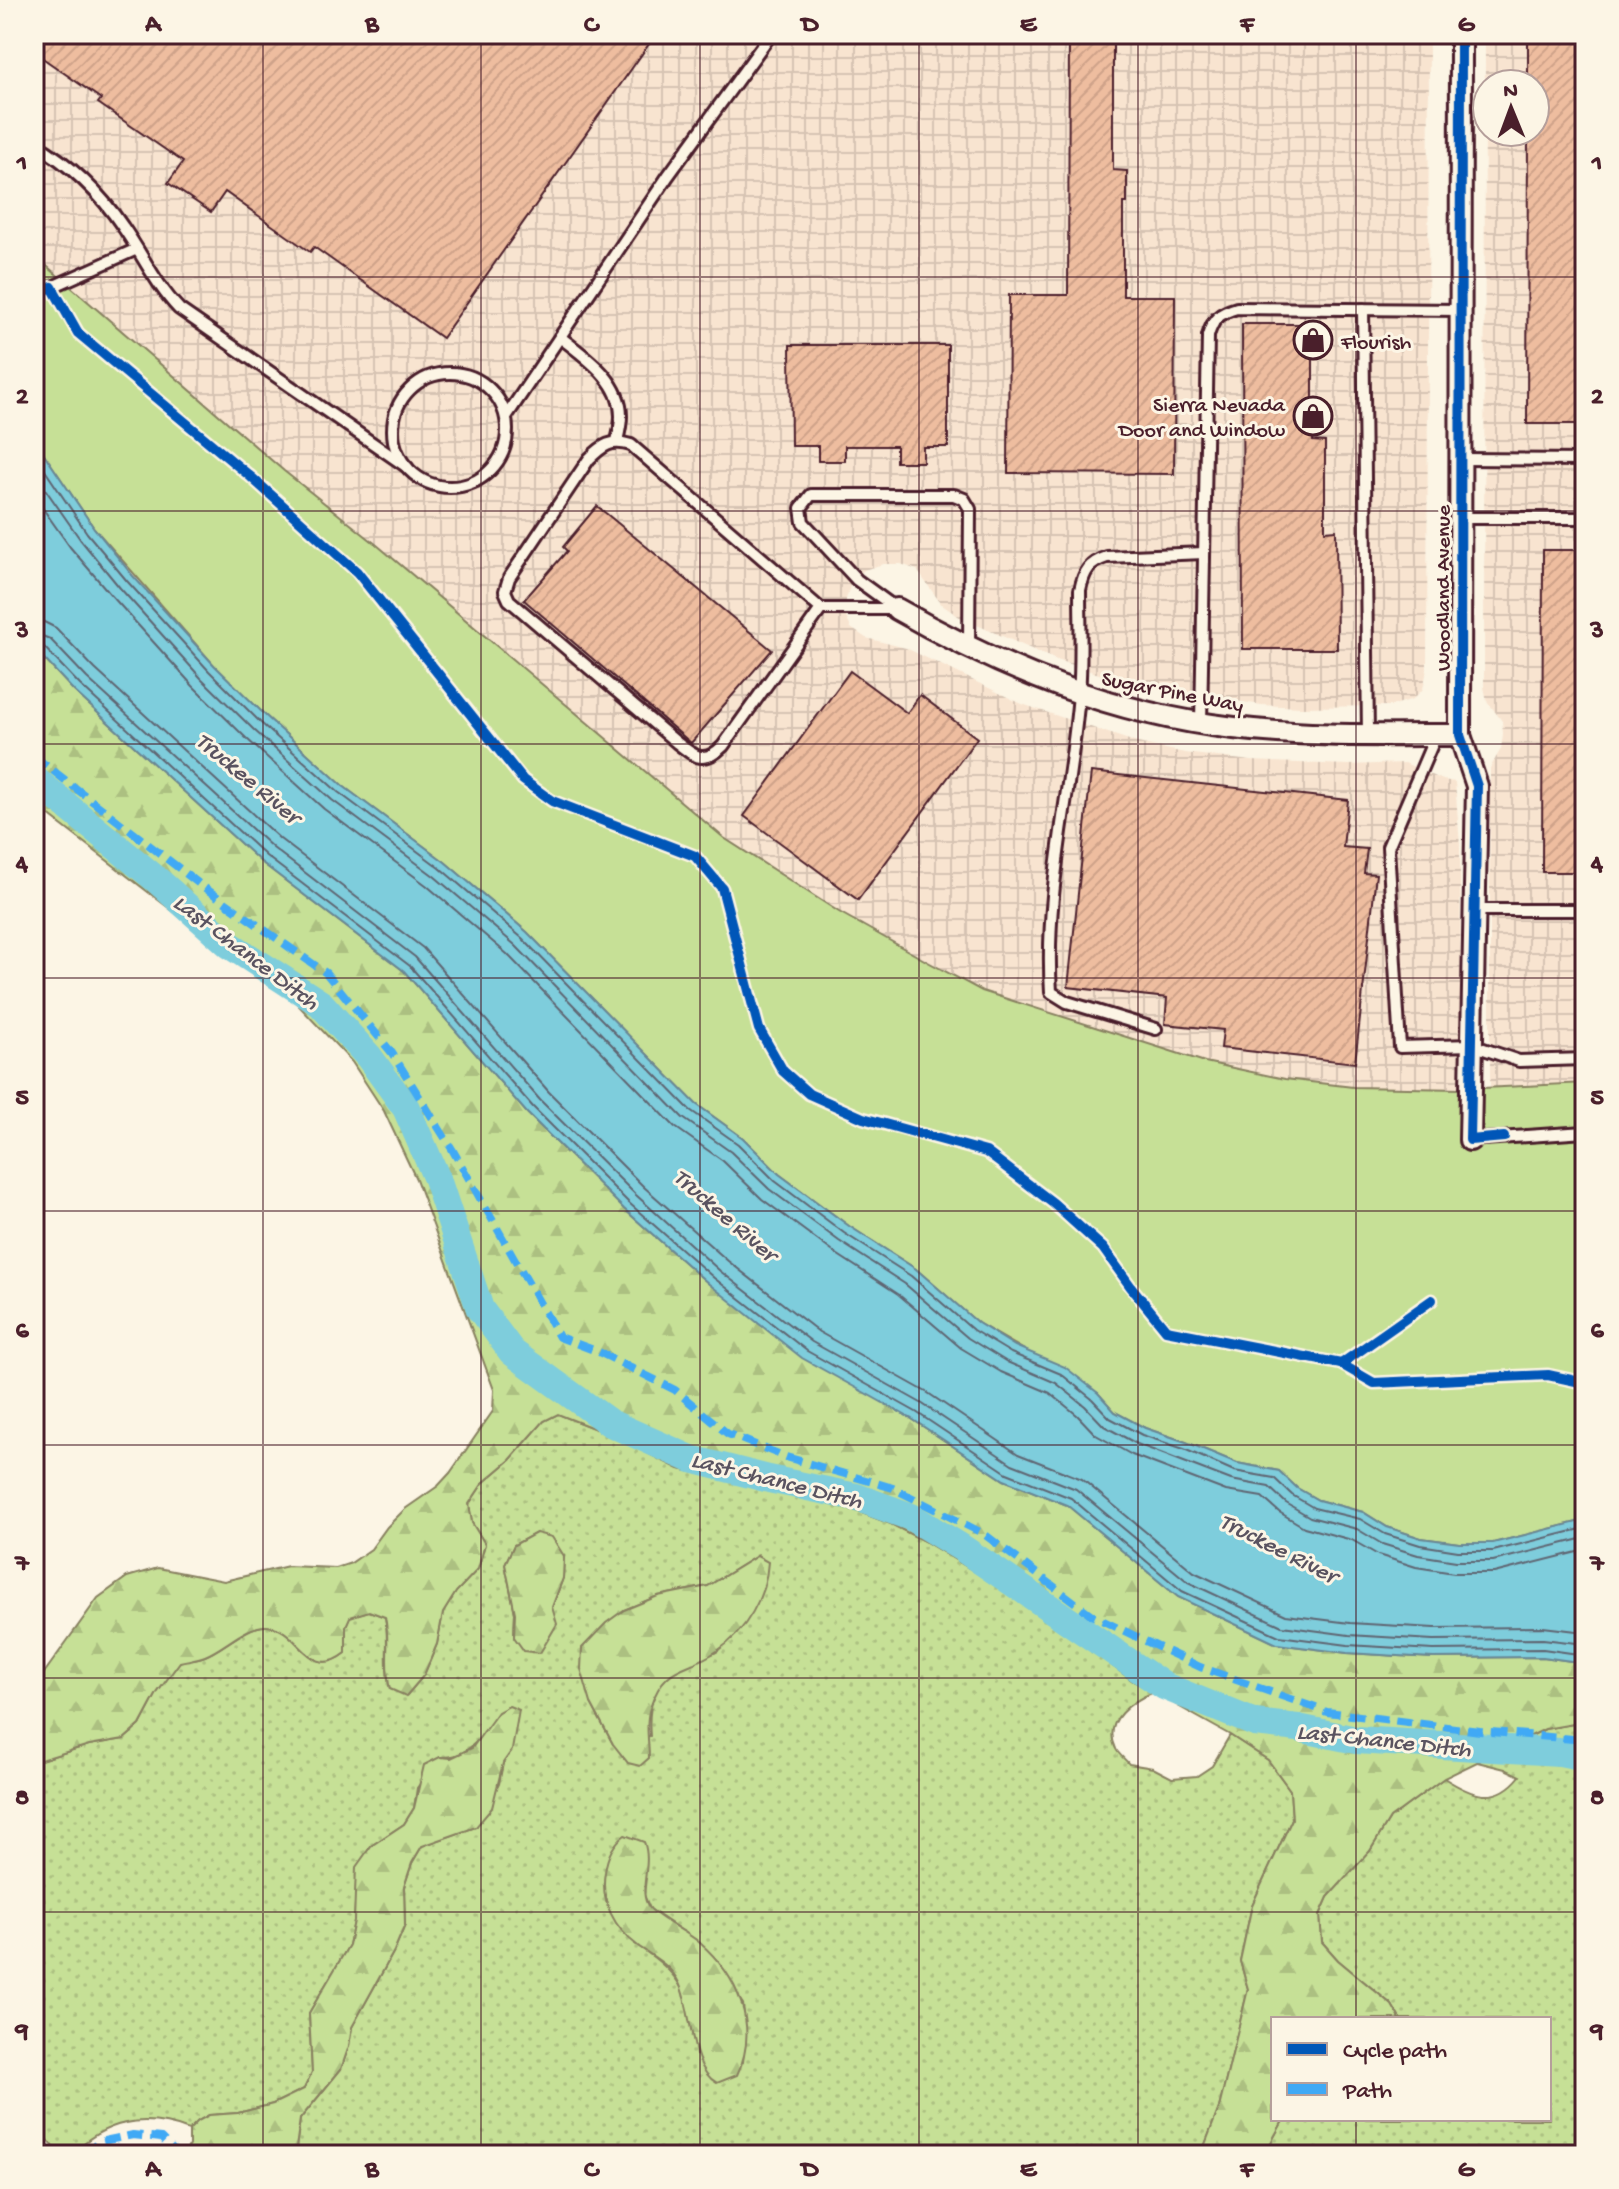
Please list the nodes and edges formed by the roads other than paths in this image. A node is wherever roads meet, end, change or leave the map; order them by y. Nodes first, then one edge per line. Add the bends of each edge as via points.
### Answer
1 (771, 34) edge
2 (1461, 34) edge
3 (34, 143) edge
4 (137, 249) junction
5 (52, 287) dead end
6 (1363, 309) junction
7 (1461, 310) junction
8 (560, 337) junction
9 (506, 417) junction
10 (617, 441) junction
11 (1461, 459) junction
12 (1585, 460) edge
13 (407, 467) junction
14 (1461, 518) junction
15 (1585, 518) edge
16 (1204, 553) junction
17 (821, 609) junction
18 (897, 609) junction
19 (969, 649) junction
20 (1079, 694) junction
21 (1201, 723) junction
22 (1368, 735) junction
23 (1436, 735) junction
24 (1460, 735) junction
25 (1475, 910) junction
26 (1585, 910) edge
27 (1156, 1029) dead end
28 (1472, 1045) junction
29 (1585, 1059) edge
30 (1585, 1132) edge
31 (1470, 1140) joint

1 - 8 lane
2 - 7 street, Woodland Avenue
3 - 4 lane via 86,179
4 - 5 lane
4 - 13 lane via 166,295 195,322
6 - 7 lane
6 - 16 lane via 1237,308 1212,321
6 - 22 lane
7 - 11 street, Woodland Avenue
8 - 9 lane
8 - 10 lane via 610,383 621,416
9 - 13 lane via 503,452 481,477 449,487 425,481
9 - 13 lane via 494,393 469,376 449,373 419,382 401,401 393,425 396,449
10 - 17 lane via 631,445
10 - 17 lane via 589,459 505,591 509,600 676,742 693,756 714,755
11 - 12 lane
11 - 14 street, Woodland Avenue
14 - 15 lane
14 - 24 street, Woodland Avenue
16 - 20 lane via 1093,562 1083,574 1080,590
16 - 21 lane
17 - 18 lane
18 - 19 street, Sugar Pine Way
18 - 19 lane via 857,580 803,522 801,508 811,495 964,499 970,509
19 - 20 street, Sugar Pine Way
20 - 21 street, Sugar Pine Way
20 - 27 lane via 1049,933 1051,992 1067,1002
21 - 22 street, Sugar Pine Way
22 - 23 street, Sugar Pine Way
23 - 24 street, Sugar Pine Way
23 - 28 lane via 1388,847 1400,1047
24 - 25 street, Woodland Avenue via 1477,786
25 - 26 lane
25 - 28 street, Woodland Avenue
28 - 29 lane via 1519,1061
28 - 31 street, Woodland Avenue
30 - 31 lane

